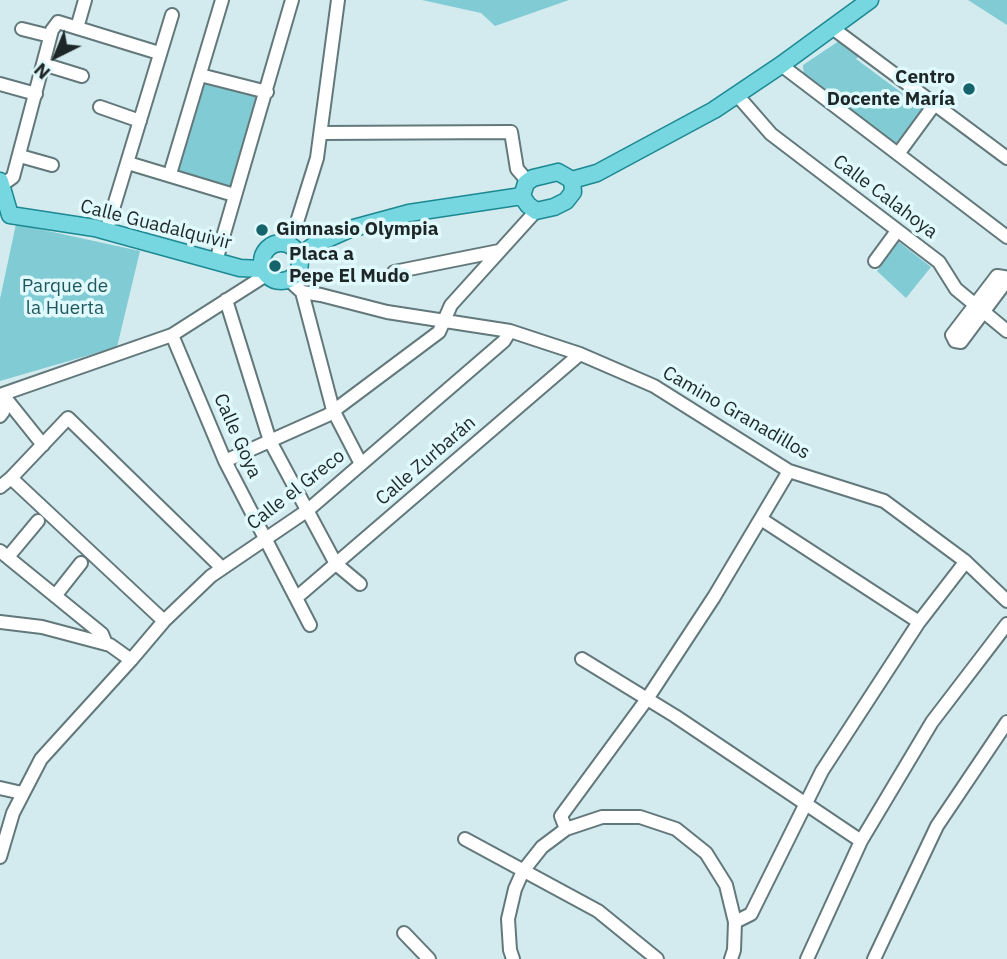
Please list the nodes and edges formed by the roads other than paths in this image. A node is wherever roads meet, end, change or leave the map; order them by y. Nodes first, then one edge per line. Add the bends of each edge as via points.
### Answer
1 (85, 0) edge
2 (222, 0) edge
3 (292, 0) edge
4 (338, 0) edge
5 (870, 0) edge
6 (172, 15) dead end
7 (831, 27) junction
8 (76, 28) junction
9 (22, 29) dead end
10 (50, 36) junction
11 (159, 53) junction
12 (43, 64) junction
13 (781, 65) junction
14 (200, 75) junction
15 (82, 76) dead end
16 (0, 84) edge
17 (267, 92) junction
18 (36, 94) junction
19 (737, 95) junction
20 (934, 105) junction
21 (100, 107) dead end
22 (140, 121) junction
23 (321, 133) junction
24 (898, 154) junction
25 (20, 156) junction
26 (1007, 158) edge
27 (128, 163) junction
28 (52, 165) dead end
29 (170, 174) junction
30 (572, 180) junction
31 (1, 183) edge
32 (234, 195) junction
33 (528, 203) junction
34 (5, 216) edge
35 (897, 231) junction
36 (106, 232) junction
37 (1007, 237) edge
38 (293, 250) junction
39 (499, 251) junction
40 (216, 261) junction
41 (875, 261) dead end
42 (263, 272) junction
43 (394, 272) dead end
44 (1005, 274) edge
45 (289, 280) junction
46 (302, 292) junction
47 (226, 300) junction
48 (979, 309) junction
49 (445, 320) junction
50 (510, 331) junction
51 (1007, 331) edge
52 (172, 335) junction
53 (580, 354) junction
54 (2, 395) edge
55 (333, 410) junction
56 (0, 416) edge
57 (270, 441) junction
58 (43, 445) junction
59 (225, 461) junction
60 (361, 464) junction
61 (789, 471) junction
62 (11, 478) junction
63 (0, 487) edge
64 (308, 510) junction
65 (761, 519) junction
66 (38, 521) dead end
67 (266, 540) junction
68 (4, 554) edge
69 (80, 563) dead end
70 (336, 564) junction
71 (962, 565) dead end
72 (222, 568) junction
73 (360, 584) dead end
74 (55, 596) junction
75 (296, 598) junction
76 (1007, 601) edge
77 (164, 621) junction
78 (0, 622) edge
79 (919, 622) junction
80 (1007, 624) edge
81 (310, 625) dead end
82 (106, 644) junction
83 (582, 659) dead end
84 (131, 660) junction
85 (647, 699) junction
86 (1007, 722) edge
87 (0, 788) edge
88 (22, 793) junction
89 (806, 804) junction
90 (566, 829) junction
91 (465, 839) dead end
92 (861, 841) junction
93 (0, 857) edge
94 (523, 872) junction
95 (735, 922) junction
96 (404, 933) dead end
97 (429, 959) edge
98 (513, 959) edge
99 (657, 959) edge
100 (731, 959) edge
101 (807, 959) edge
102 (874, 959) edge

1 - 8 street
2 - 14 street
3 - 17 street
4 - 23 street
5 - 7 main road
6 - 11 street
7 - 13 main road
7 - 20 street
8 - 10 street via 58,22
8 - 11 street
9 - 10 street
10 - 12 street
11 - 22 street
12 - 15 street
12 - 18 street
13 - 19 main road
13 - 24 street
14 - 17 street
14 - 29 street
16 - 18 street
17 - 32 street
18 - 25 street
19 - 30 main road via 597,173
19 - 35 street, Calle Calahoya via 771,134
20 - 24 street
20 - 26 street
21 - 22 street
22 - 27 street
23 - 33 street via 511,132
23 - 38 street
24 - 37 street
25 - 28 street
25 - 31 street via 13,177
27 - 29 street
27 - 36 street
29 - 32 street
30 - 33 main road via 573,192 566,201 554,207
30 - 33 main road via 558,173 533,178
31 - 34 main road
32 - 40 street
33 - 38 main road via 397,216
33 - 39 street
34 - 36 main road, Calle Guadalquivir
35 - 41 street
35 - 48 street, Calle Calahoya via 939,262 956,289
36 - 40 main road, Calle Guadalquivir
38 - 42 main road via 271,246 262,258
38 - 45 main road via 300,264
39 - 43 street
39 - 49 street via 451,305
40 - 42 main road, Calle Guadalquivir
42 - 45 main road via 275,281
42 - 47 street
44 - 48 street via 998,276
45 - 46 street
46 - 49 street, Camino Granadillos
46 - 55 street
47 - 52 street
47 - 57 street
48 - 51 street, Calle Calahoya
49 - 50 street, Camino Granadillos
49 - 55 street via 439,332
50 - 53 street, Camino Granadillos
50 - 60 street, Calle el Greco
52 - 54 street
52 - 59 street, Calle Goya
53 - 61 street, Camino Granadillos via 654,386
53 - 70 street, Calle Zurbarán
54 - 56 street
54 - 58 street
55 - 57 street
55 - 60 street
57 - 59 street
57 - 64 street
58 - 62 street
58 - 72 street via 68,418
59 - 67 street, Calle Goya
60 - 64 street, Calle el Greco
61 - 65 street
61 - 76 street, Camino Granadillos via 884,501 965,561
62 - 63 street
62 - 77 street
64 - 67 street, Calle el Greco
64 - 70 street
65 - 79 street
65 - 85 street
66 - 68 street
67 - 72 street, Calle el Greco
67 - 75 street, Calle Goya
68 - 74 street
69 - 74 street
70 - 73 street
70 - 75 street, Calle Zurbarán
71 - 79 street
72 - 77 street, Calle el Greco
74 - 82 street via 102,634
75 - 81 street, Calle Goya
77 - 84 street, Calle el Greco
78 - 82 street via 42,627
79 - 89 street via 822,771
80 - 92 street via 932,723
82 - 84 street
83 - 85 street
84 - 88 street, Calle el Greco via 41,759
85 - 89 street
85 - 90 street via 561,816
86 - 102 street via 937,826
87 - 88 street
88 - 93 street, Calle el Greco
89 - 92 street
89 - 95 street via 751,914
90 - 94 street via 542,848
90 - 95 street via 602,817 640,817 676,829 706,853 726,885
91 - 94 street
92 - 101 street
94 - 98 street via 508,919
94 - 99 street via 598,911
95 - 100 street
96 - 97 street

